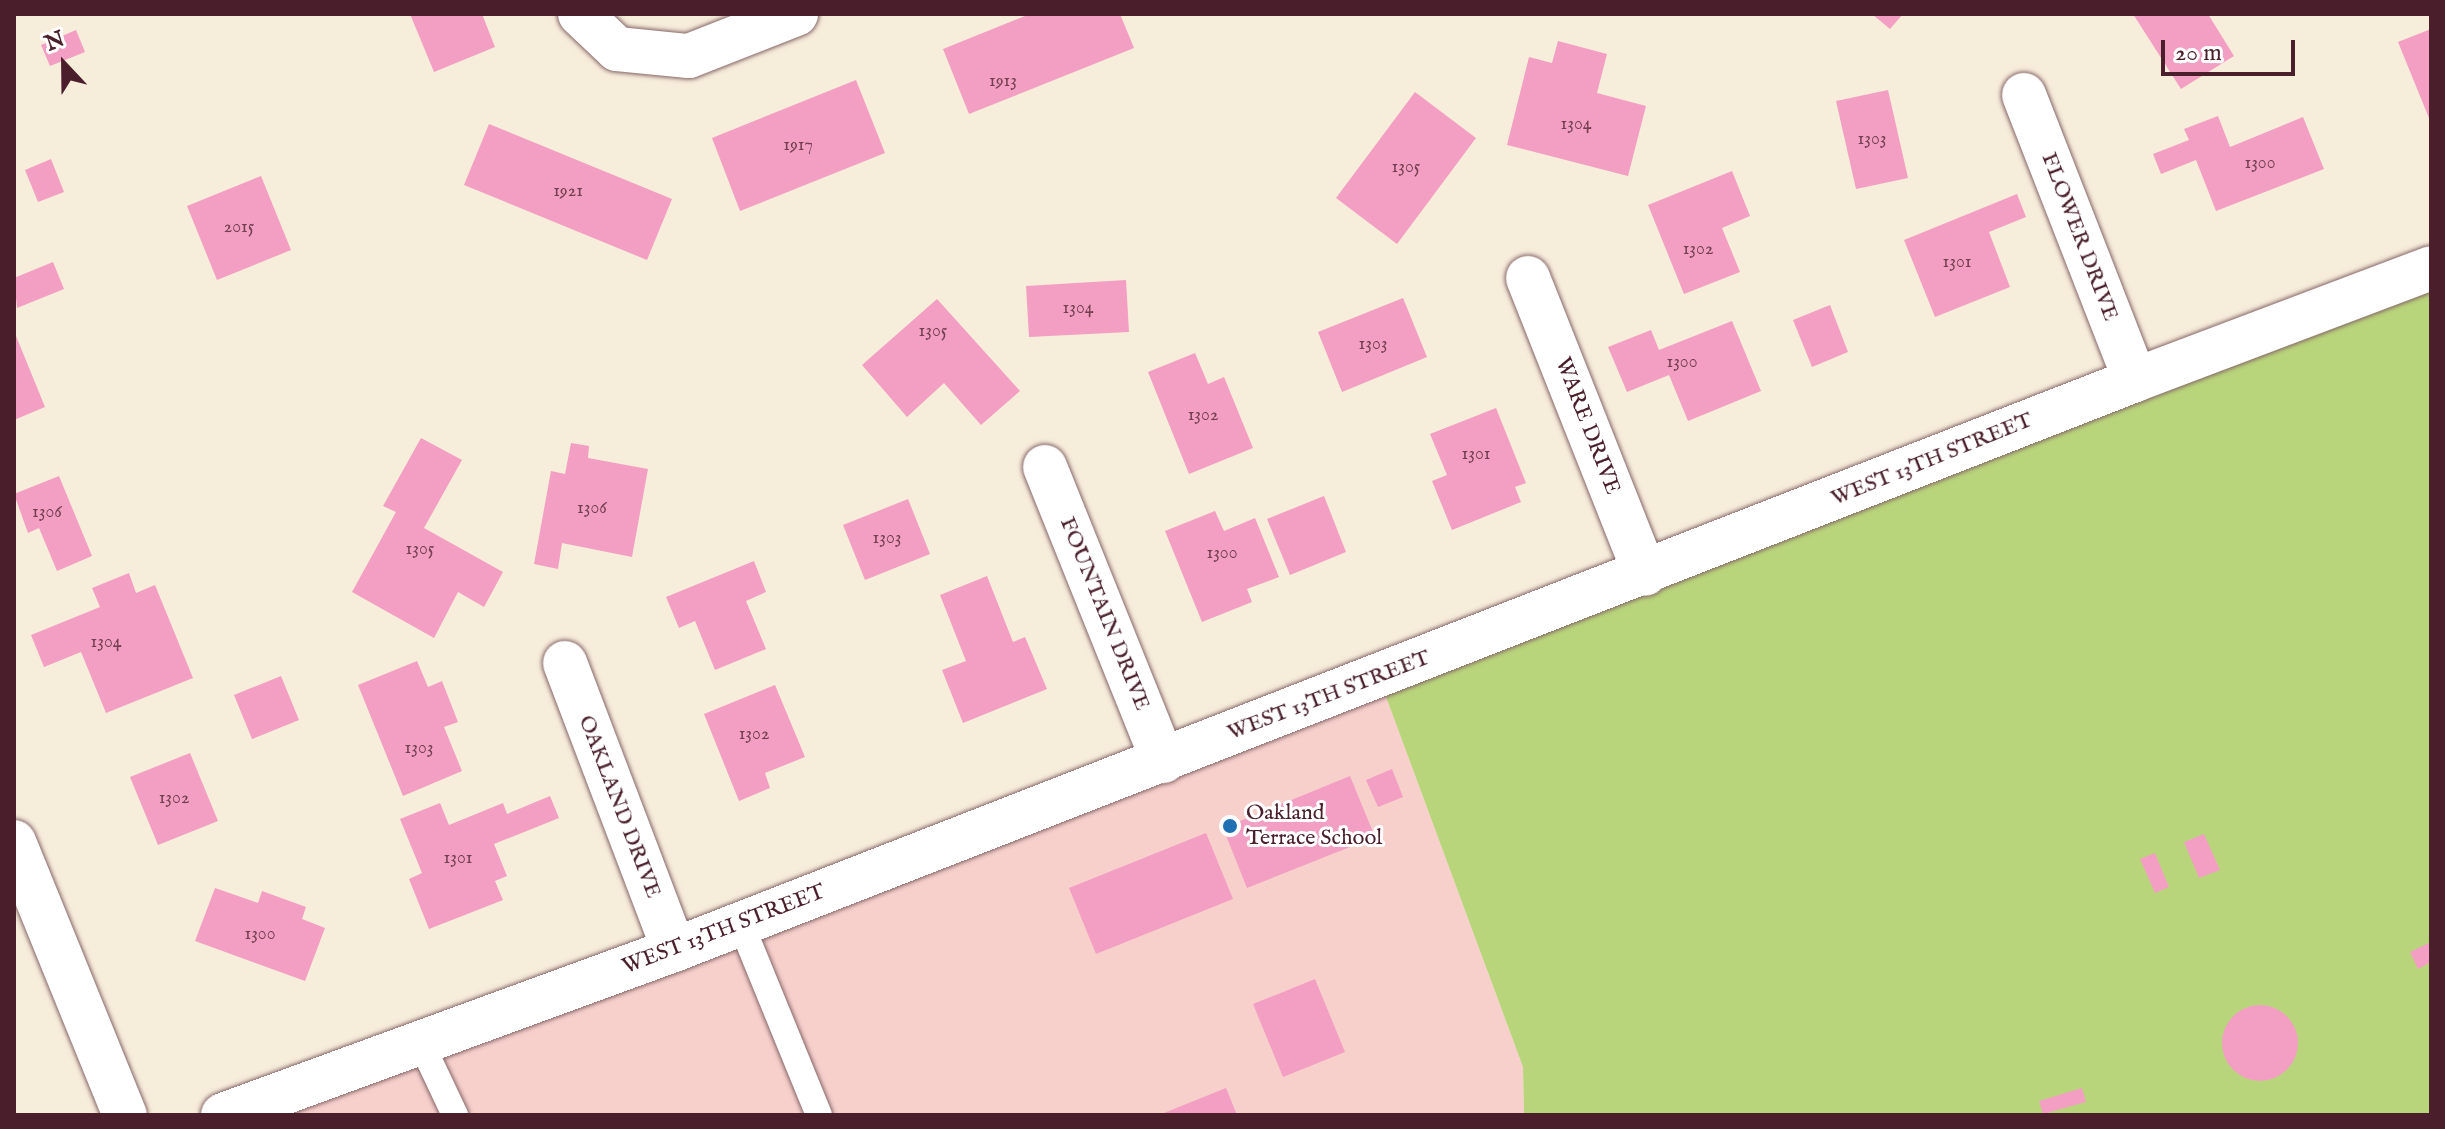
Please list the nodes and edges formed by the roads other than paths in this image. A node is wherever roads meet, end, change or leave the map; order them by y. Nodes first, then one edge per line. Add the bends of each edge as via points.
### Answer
1 (580, 14) edge
2 (796, 14) edge
3 (2024, 95) dead end
4 (2431, 268) edge
5 (1528, 278) dead end
6 (2135, 380) junction
7 (1045, 467) dead end
8 (1645, 574) junction
9 (565, 663) dead end
10 (1163, 761) junction
11 (14, 842) edge
12 (741, 924) junction
13 (674, 950) junction
14 (421, 1043) junction
15 (125, 1115) edge
16 (223, 1115) edge
17 (455, 1115) edge
18 (819, 1115) edge

1 - 2 street via 617,49 689,56
3 - 6 street, FLOWER DRIVE
4 - 6 street, WEST 13TH STREET
5 - 8 street, WARE DRIVE
6 - 8 street, WEST 13TH STREET
7 - 10 street, FOUNTAIN DRIVE
8 - 10 street, WEST 13TH STREET
9 - 13 street, OAKLAND DRIVE
10 - 12 street, WEST 13TH STREET
11 - 15 street
12 - 13 street, WEST 13TH STREET
12 - 18 lane
13 - 14 street, WEST 13TH STREET
14 - 16 street, WEST 13TH STREET
14 - 17 lane

